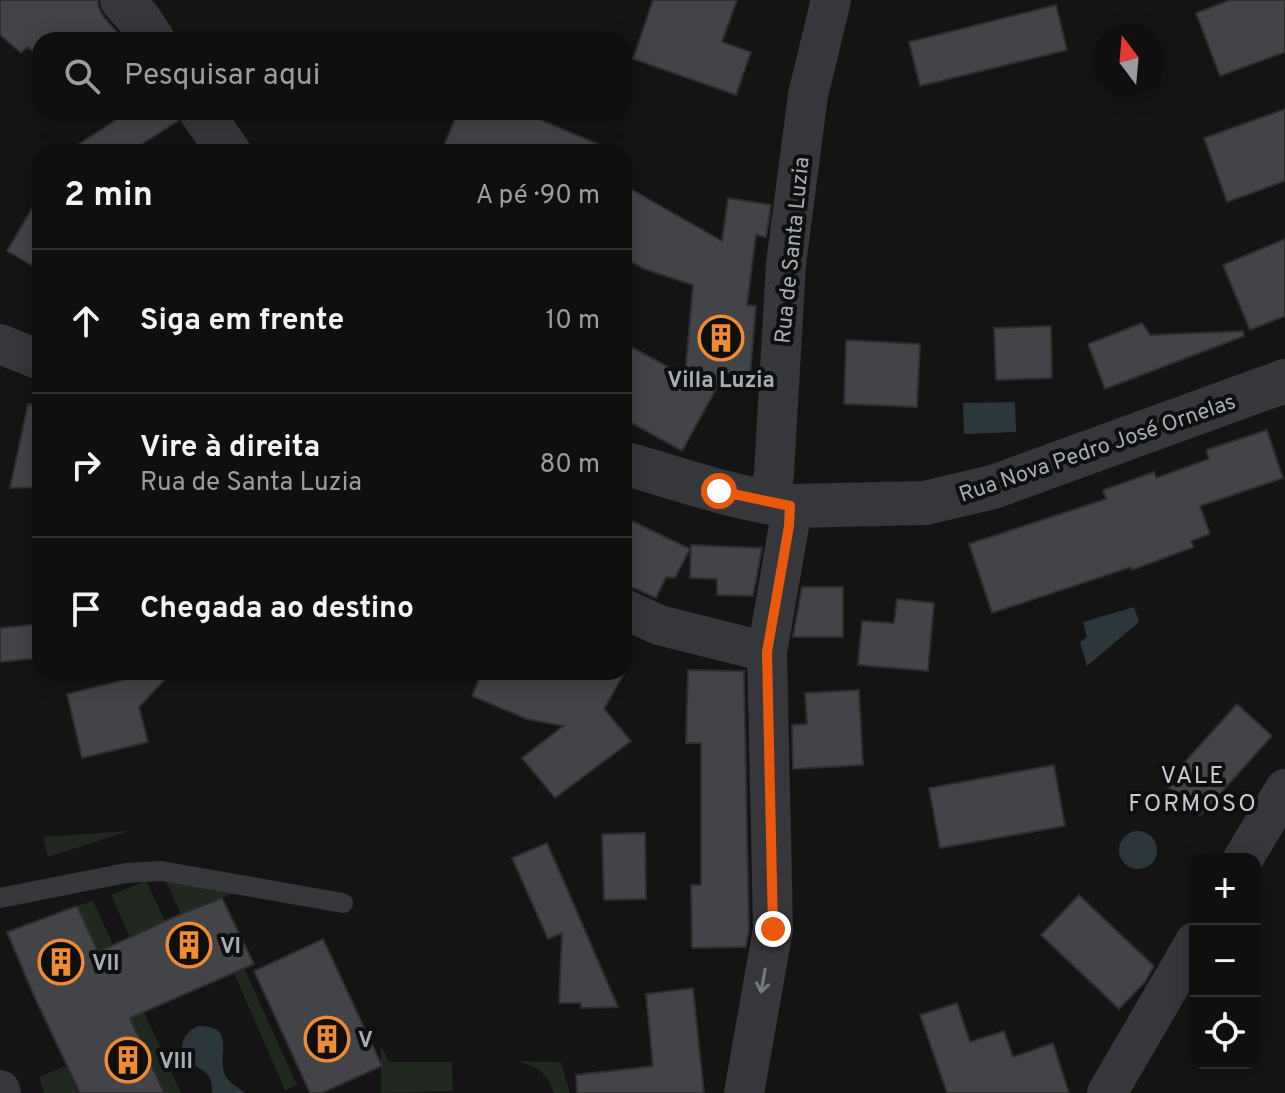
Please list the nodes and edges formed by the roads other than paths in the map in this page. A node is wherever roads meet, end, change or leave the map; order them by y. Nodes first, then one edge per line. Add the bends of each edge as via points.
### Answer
1 (122, 0) edge
2 (831, 0) edge
3 (148, 32) edge
4 (207, 120) edge
5 (223, 144) edge
6 (0, 344) edge
7 (32, 357) edge
8 (1285, 381) edge
9 (632, 465) edge
10 (780, 504) junction
11 (632, 613) edge
12 (767, 652) junction
13 (1285, 789) edge
14 (1247, 853) edge
15 (0, 898) edge
16 (343, 903) dead end
17 (1189, 952) edge
18 (744, 1093) edge
19 (1107, 1093) edge

1 - 3 street
2 - 10 street, Rua de Santa Luzia via 808,95 786,264 774,473
4 - 5 street
6 - 7 street
8 - 10 street, Rua Nova Pedro José Ornelas via 993,487 925,503
9 - 10 street, Rua Nova Pedro José Ornelas
10 - 12 street, Rua de Santa Luzia via 789,526
11 - 12 street via 659,625
12 -> 18 street, Rua de Santa Luzia via 773,929
13 - 14 street
15 - 16 lane via 161,871
17 - 19 street

